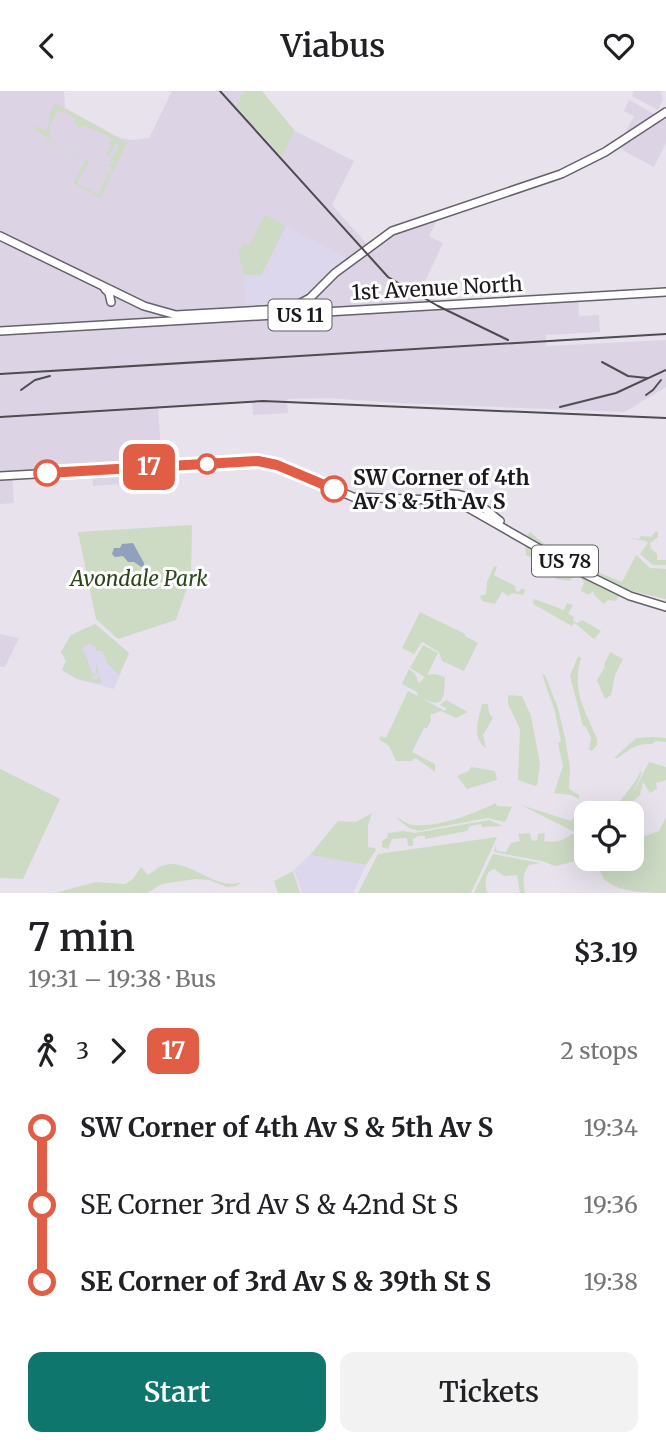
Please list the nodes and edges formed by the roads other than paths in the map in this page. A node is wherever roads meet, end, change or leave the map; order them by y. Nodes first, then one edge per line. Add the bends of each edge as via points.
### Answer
1 (666, 112) edge
2 (597, 156) junction
3 (609, 159) dead end
4 (0, 236) edge
5 (99, 285) junction
6 (666, 292) edge
7 (111, 302) dead end
8 (0, 331) edge
9 (0, 476) edge
10 (423, 499) junction
11 (666, 605) edge

1 - 2 main road
2 - 3 main road
2 - 5 main road via 545,182 392,231 335,273 310,298 290,307 168,314
4 - 5 main road
5 - 7 main road via 108,291
6 - 8 main road, 1st Avenue North / US 11
9 - 10 main road, US 78 via 253,459 353,497
10 - 11 main road, US 78 via 469,507 577,570 630,596
10 - 11 main road, US 78 via 444,493 467,497 519,534 606,582

